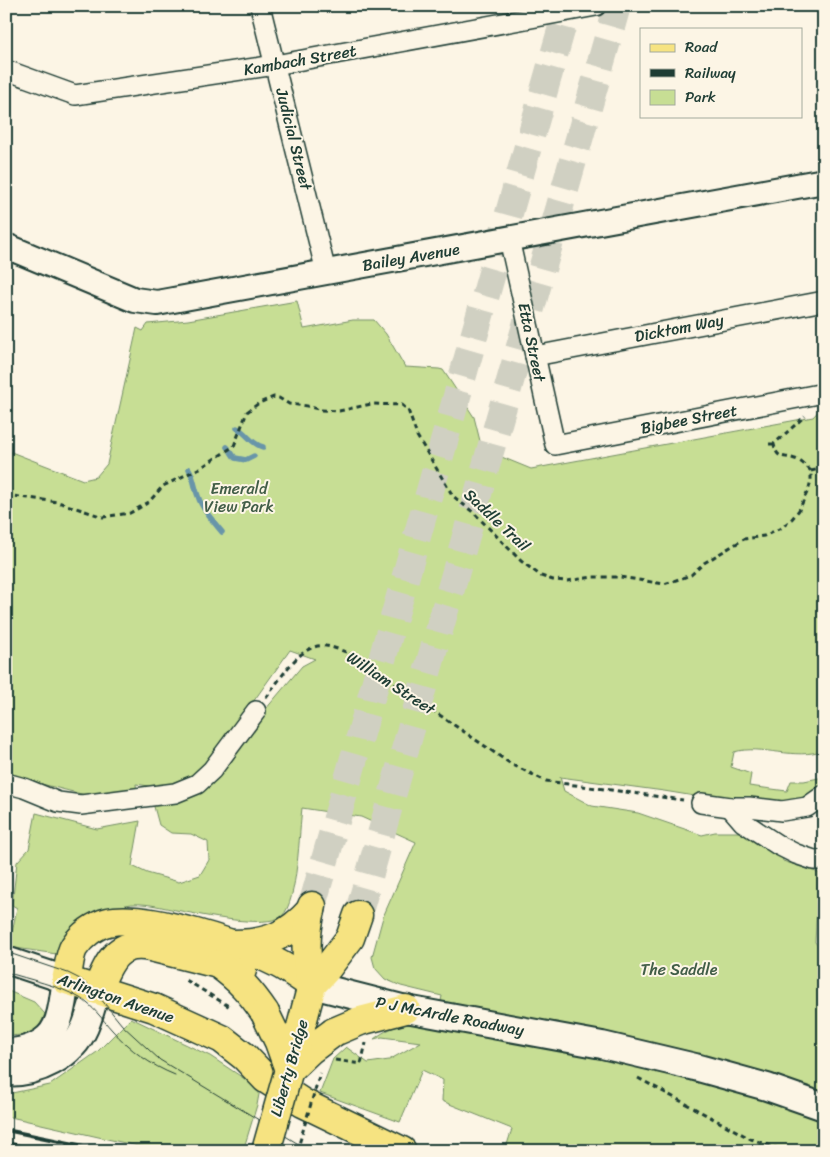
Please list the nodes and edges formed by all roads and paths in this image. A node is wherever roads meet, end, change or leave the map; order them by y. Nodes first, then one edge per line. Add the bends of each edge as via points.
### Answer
1 (260, 6) edge
2 (596, 6) edge
3 (570, 9) edge
4 (276, 65) junction
5 (6, 70) edge
6 (824, 181) edge
7 (509, 239) junction
8 (6, 246) edge
9 (326, 272) junction
10 (824, 301) edge
11 (535, 356) junction
12 (817, 394) edge
13 (769, 444) dead end
14 (774, 444) junction
15 (554, 445) joint
16 (824, 468) edge
17 (811, 471) junction
18 (6, 495) edge
19 (256, 711) joint
20 (6, 783) edge
21 (824, 796) edge
22 (701, 803) joint
23 (730, 807) junction
24 (824, 860) edge
25 (358, 915) tunnel mouth
26 (226, 954) junction
27 (6, 960) edge
28 (178, 975) dead end
29 (312, 985) junction
30 (64, 992) junction
31 (93, 1002) junction
32 (406, 1009) junction
33 (236, 1010) dead end
34 (368, 1037) dead end
35 (6, 1052) edge
36 (328, 1058) dead end
37 (289, 1070) junction
38 (321, 1070) dead end
39 (6, 1073) edge
40 (636, 1077) dead end
41 (824, 1107) edge
42 (266, 1151) edge
43 (298, 1151) edge
44 (402, 1151) edge
45 (784, 1151) edge

1 - 4 street, Judicial Street
2 - 3 street, Kambach Street
3 - 4 street, Kambach Street
4 - 5 street, Kambach Street via 75,95
4 - 9 street, Judicial Street
6 - 7 street, Bailey Avenue
7 - 9 street, Bailey Avenue
7 - 11 street, Etta Street
8 - 9 street, Bailey Avenue via 135,300 157,303
10 - 11 street, Dicktom Way
11 - 15 street, Etta Street
12 - 14 path via 811,410
12 - 15 street, Bigbee Street
13 - 14 path
14 - 17 path via 780,456 796,459
16 - 17 path
17 - 18 path, Saddle Trail via 809,488 799,510 781,528 764,536 744,539 704,563 691,575 664,584 620,577 553,580 541,576 520,561 453,496 417,436 408,410 402,406 372,404 339,411 321,410 288,404 274,397 247,412 234,446 202,467 163,486 149,502 130,513 103,517 58,502
19 - 20 street via 212,770 198,784 175,793 82,805 58,802
19 - 22 path, William Street via 296,658 308,648 325,645 349,653 511,764 546,780
21 - 23 street via 807,807 794,810
22 - 23 street
23 - 24 street via 743,822 778,845 814,860
25 - 29 main road via 350,938
26 - 29 main road via 277,963
26 - 29 main road via 273,938 302,920 312,906 306,951
26 - 30 main road via 183,930 144,922 107,922 86,933 75,945
26 - 31 main road via 143,945 130,947 111,958
26 - 37 main road, bridge via 240,981 265,1013
27 - 30 main road, Arlington Avenue
28 - 33 path
29 - 32 main road, P J McArdle Roadway
29 - 37 main road, Liberty Bridge, bridge
30 - 31 main road, Arlington Avenue
30 - 35 main road via 56,1028 26,1049
31 - 39 main road via 85,1028 61,1056 36,1069
31 - 44 main road, Arlington Avenue via 154,1008 222,1040 246,1057 266,1079 303,1103
32 - 37 main road, bridge via 360,1021 334,1032
32 - 41 main road, P J McArdle Roadway via 602,1045 749,1082
34 - 36 path via 361,1064
37 - 42 main road, Liberty Bridge, bridge
38 - 43 path, bridge
40 - 45 path via 751,1139

